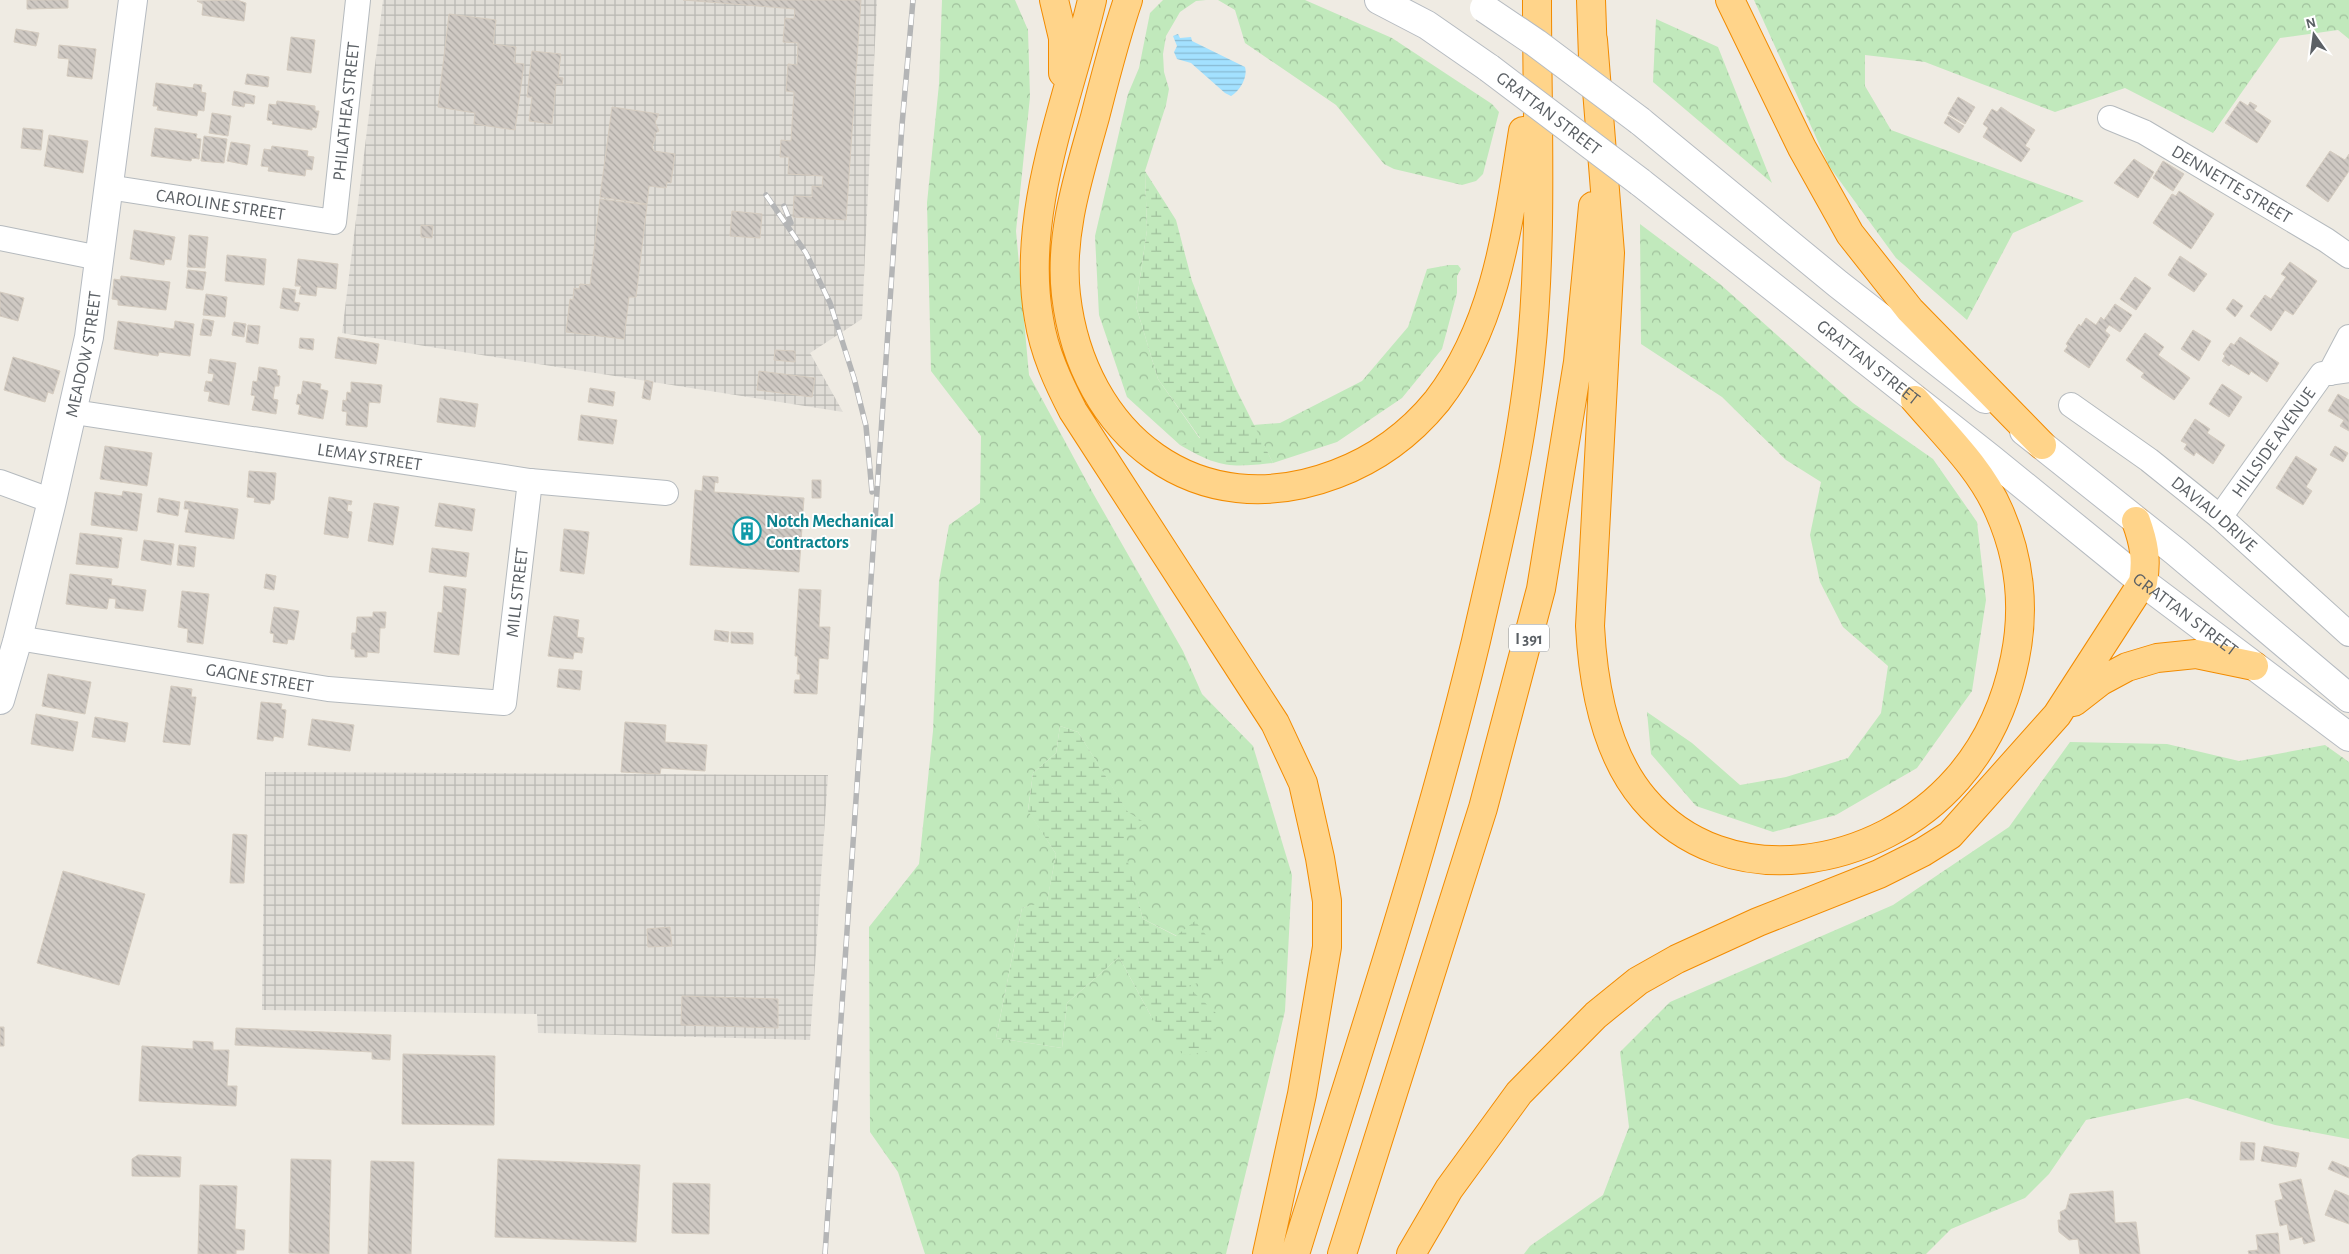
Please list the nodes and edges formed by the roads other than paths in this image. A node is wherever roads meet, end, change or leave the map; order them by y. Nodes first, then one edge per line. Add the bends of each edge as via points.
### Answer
1 (133, 0) edge
2 (358, 0) edge
3 (1054, 0) edge
4 (1092, 0) edge
5 (1128, 0) edge
6 (1379, 0) edge
7 (1537, 0) edge
8 (1591, 0) edge
9 (1730, 0) edge
10 (1476, 4) edge
11 (1593, 40) junction
12 (2110, 118) dead end
13 (1056, 137) junction
14 (108, 187) junction
15 (334, 222) joint
16 (0, 238) edge
17 (2349, 256) edge
18 (100, 258) junction
19 (2349, 337) edge
20 (2340, 372) edge
21 (1915, 400) junction
22 (2071, 405) dead end
23 (74, 412) junction
24 (2042, 445) junction
25 (530, 481) junction
26 (0, 482) edge
27 (666, 493) dead end
28 (52, 500) junction
29 (2220, 517) junction
30 (2136, 521) junction
31 (2143, 582) junction
32 (2349, 634) edge
33 (18, 638) junction
34 (2254, 666) junction
35 (2349, 698) edge
36 (0, 700) edge
37 (504, 703) joint
38 (2057, 715) junction
39 (2349, 737) edge
40 (1267, 1254) edge
41 (1295, 1254) edge
42 (1342, 1254) edge
43 (1411, 1254) edge

1 - 14 main road, MEADOW STREET
2 - 15 street, PHILATHEA STREET
3 - 13 highway via 1064,48
4 - 13 highway
5 - 7 highway via 1079,174 1067,231 1065,277 1072,336 1104,405 1115,422 1140,447 1176,471 1196,479 1215,485 1251,489 1288,487 1323,479 1381,452 1422,418 1460,368 1484,319 1506,234 1529,97
6 - 21 main road, GRATTAN STREET, bridge via 1427,25 1489,68 1640,182
7 - 41 highway via 1536,265 1530,362 1513,473 1458,714 1388,958
8 - 11 highway, I 391
9 - 24 highway via 1802,148 1850,234 1910,310
10 - 24 main road, bridge via 1536,43 1640,121 1838,284
11 - 21 highway via 1610,253 1590,626 1592,653 1608,730 1632,782 1657,812 1706,845 1737,855 1784,861 1820,857 1861,844 1911,819 1945,792 1990,730 2010,679 2019,630 2020,594 2013,553 1988,488
11 - 42 highway, I 391 via 1593,200 1586,285 1578,362 1542,589 1483,808
12 - 17 street, DENNETTE STREET via 2144,132
13 - 40 highway via 1040,206 1034,264 1039,321 1050,362 1073,411 1275,723 1303,783 1320,858 1327,901 1327,947 1302,1094
14 - 15 street, CAROLINE STREET
14 - 18 main road, MEADOW STREET
16 - 18 street
18 - 23 main road, MEADOW STREET via 90,337
19 - 20 street
20 - 29 street, HILLSIDE AVENUE via 2322,374
21 - 31 main road, GRATTAN STREET
22 - 29 street, DAVIAU DRIVE via 2149,460
23 - 25 street, LEMAY STREET
23 - 28 main road, MEADOW STREET
24 - 30 main road
25 - 27 street, LEMAY STREET
25 - 37 street, MILL STREET
26 - 28 street
28 - 33 main road, MEADOW STREET
29 - 32 street, DAVIAU DRIVE
30 - 31 highway via 2146,561
30 - 35 main road
31 - 34 main road, GRATTAN STREET
31 - 38 highway
33 - 36 main road, MEADOW STREET
33 - 37 street, GAGNE STREET via 328,689
34 - 38 highway via 2196,654 2157,658 2127,667 2101,681
34 - 39 main road, GRATTAN STREET
38 - 43 highway via 1950,835 1879,874 1758,922 1677,959 1638,981 1596,1015 1519,1093 1449,1189

